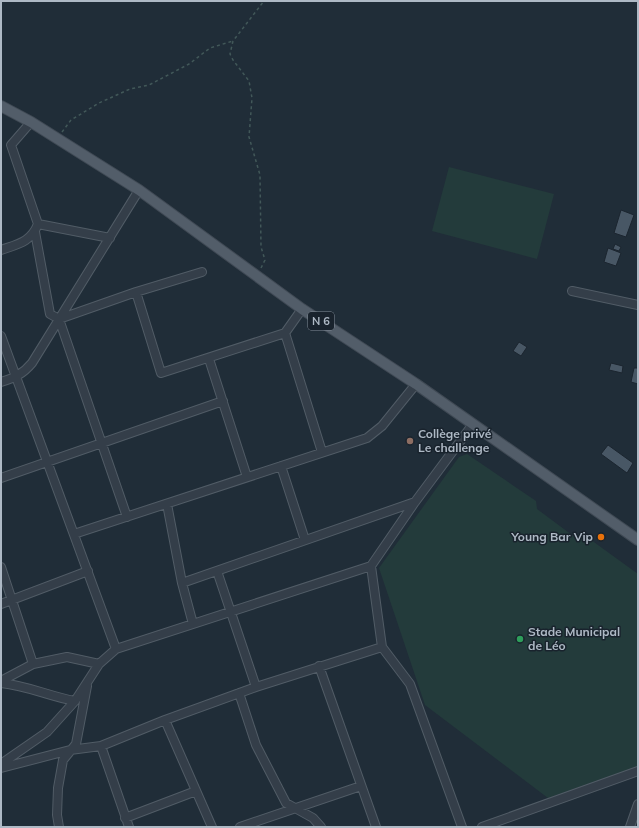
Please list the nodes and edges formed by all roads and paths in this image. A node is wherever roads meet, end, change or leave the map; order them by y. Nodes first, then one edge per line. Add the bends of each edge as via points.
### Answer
1 (264, 1) edge
2 (233, 41) junction
3 (1, 106) edge
4 (31, 122) junction
5 (57, 138) junction
6 (139, 190) junction
7 (38, 224) junction
8 (35, 232) junction
9 (110, 238) junction
10 (1, 250) edge
11 (202, 272) dead end
12 (257, 276) junction
13 (572, 291) dead end
14 (136, 292) junction
15 (638, 305) edge
16 (302, 309) junction
17 (59, 319) junction
18 (285, 333) junction
19 (1, 336) edge
20 (209, 359) junction
21 (16, 377) junction
22 (1, 382) edge
23 (416, 384) junction
24 (223, 402) junction
25 (473, 424) junction
26 (102, 443) junction
27 (322, 452) junction
28 (48, 462) junction
29 (282, 466) junction
30 (247, 477) junction
31 (1, 478) edge
32 (415, 502) junction
33 (167, 504) junction
34 (127, 517) junction
35 (74, 534) junction
36 (305, 540) junction
37 (638, 540) edge
38 (371, 566) junction
39 (1, 567) edge
40 (88, 571) junction
41 (217, 571) junction
42 (182, 583) junction
43 (13, 600) junction
44 (1, 604) edge
45 (232, 611) junction
46 (193, 624) junction
47 (382, 647) junction
48 (116, 649) junction
49 (33, 664) junction
50 (99, 664) junction
51 (319, 666) junction
52 (88, 679) junction
53 (1, 682) edge
54 (256, 687) junction
55 (239, 694) junction
56 (74, 701) junction
57 (166, 720) junction
58 (101, 746) junction
59 (70, 750) junction
60 (1, 764) edge
61 (1, 768) edge
62 (638, 771) edge
63 (361, 786) junction
64 (196, 791) junction
65 (638, 804) edge
66 (296, 809) junction
67 (125, 818) junction
68 (505, 819) junction
69 (59, 827) edge
70 (129, 827) edge
71 (212, 827) edge
72 (240, 827) edge
73 (321, 827) edge
74 (376, 827) edge
75 (462, 827) edge
76 (482, 827) edge
77 (508, 827) edge
78 (630, 827) edge

1 - 2 path
2 - 5 path via 210,48 190,64 149,84 130,89 99,103 71,120
2 - 12 path via 230,54 250,81 252,98 249,137 260,175 262,247 265,260
3 - 4 main road, N 6
4 - 5 main road, N 6
4 - 7 street via 11,145
5 - 6 main road, N 6
6 - 9 street
6 - 12 main road, N 6
7 - 8 street
7 - 9 street
8 - 10 street via 30,239
8 - 17 street via 50,314
9 - 17 street
11 - 14 street
12 - 16 main road, N 6
13 - 15 street
14 - 17 street
14 - 20 street via 161,373
16 - 18 street
16 - 23 main road, N 6
17 - 21 street via 32,363
17 - 26 street
18 - 20 street
18 - 27 street
19 - 21 street
20 - 24 street
21 - 22 street
21 - 28 street
23 - 25 main road, N 6
23 - 27 street via 382,426 367,438
24 - 26 street
24 - 30 street
25 - 32 street
25 - 37 main road, N 6
26 - 28 street
26 - 34 street
27 - 29 street
28 - 31 street
28 - 35 street
29 - 30 street
29 - 36 street
30 - 33 street
32 - 36 street
32 - 38 street
33 - 34 street
33 - 42 street
34 - 35 street
35 - 40 street
36 - 41 street
38 - 45 street
38 - 47 street
39 - 43 street
40 - 43 street
40 - 48 street
41 - 42 street
41 - 45 street
42 - 46 street
43 - 44 street
43 - 49 street
45 - 46 street
45 - 54 street
46 - 48 street
47 - 51 street
47 - 75 street via 410,684
48 - 50 street
49 - 50 street via 67,657
49 - 53 street
50 - 52 street
51 - 54 street
51 - 63 street
52 - 56 street
52 - 59 street via 76,744
53 - 56 street via 22,685
54 - 55 street
55 - 57 street
55 - 66 street via 256,745 286,803
56 - 60 street via 47,732
57 - 58 street
57 - 64 street
58 - 59 street
58 - 67 street
59 - 61 street
59 - 69 street via 63,760 58,788
62 - 68 street
63 - 66 street
63 - 74 street
64 - 67 street
64 - 71 street
65 - 78 street
66 - 72 street
66 - 73 street via 313,818
67 - 70 street
68 - 76 street
68 - 77 street

